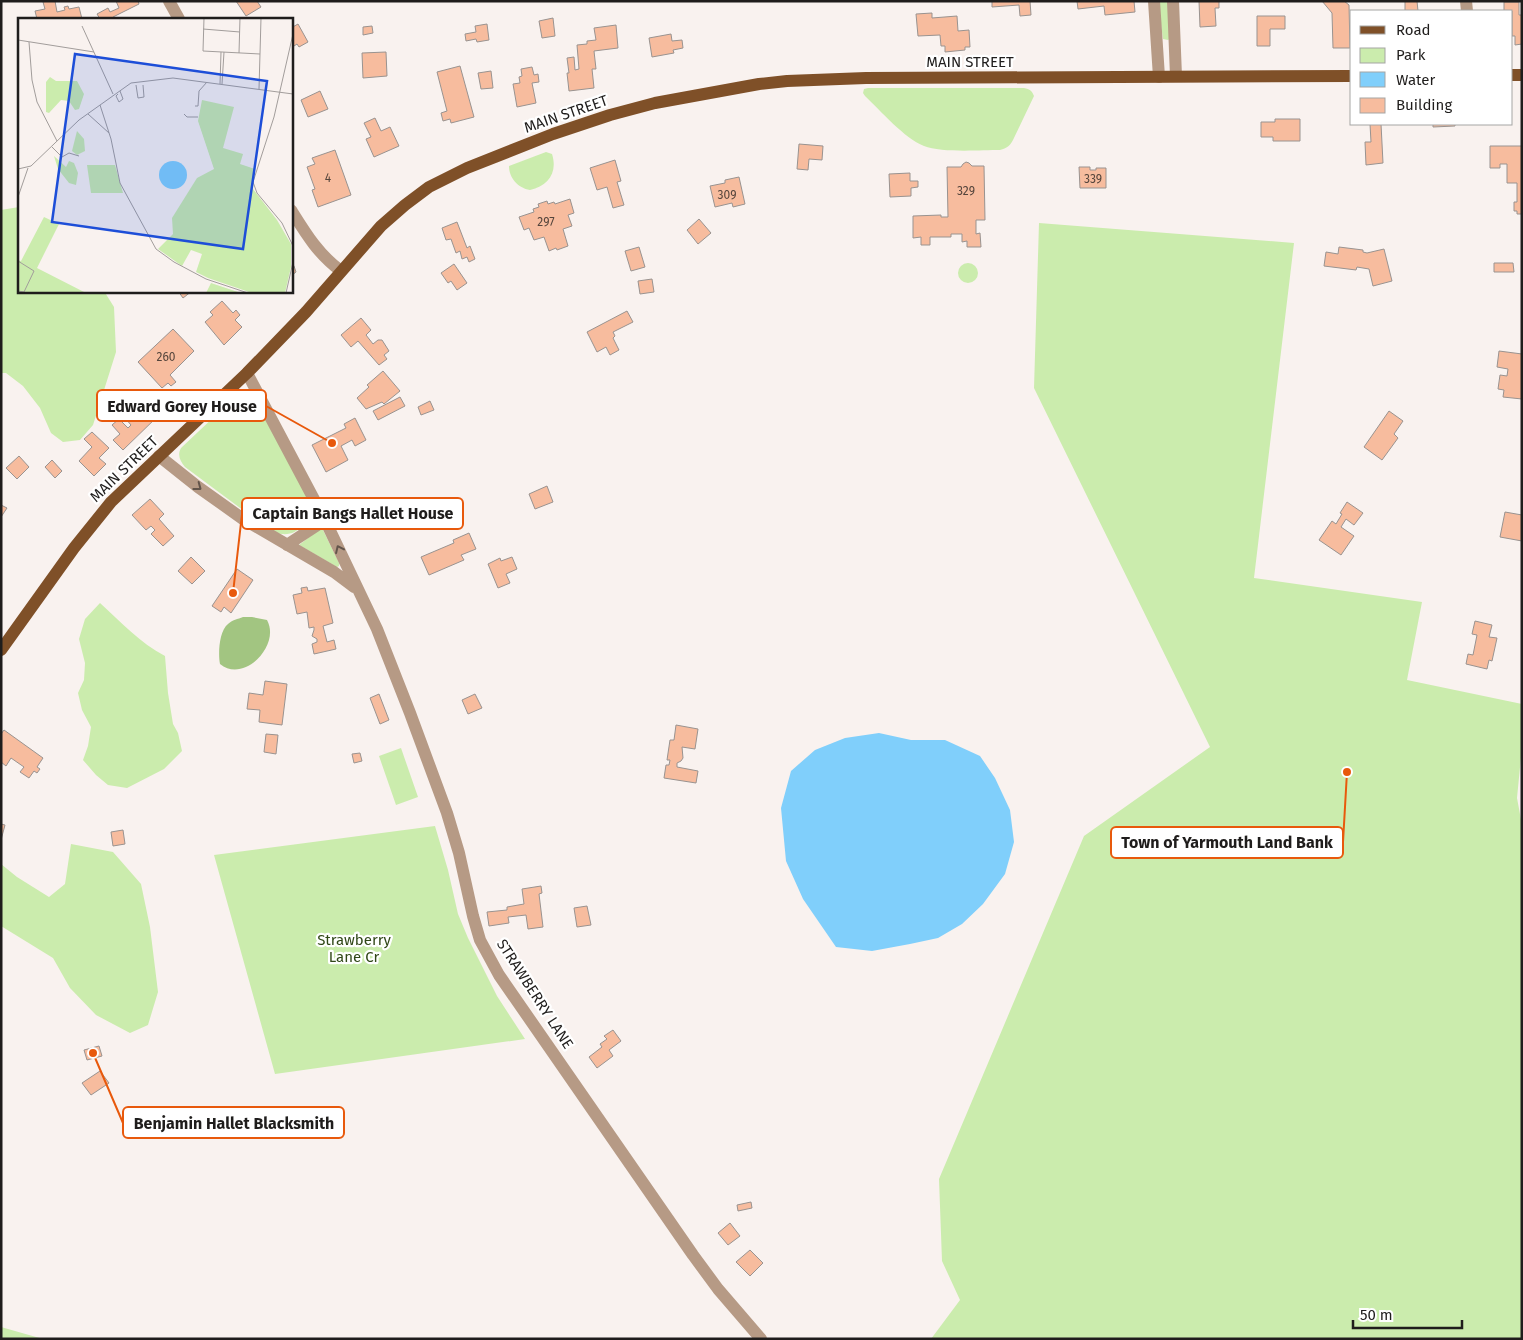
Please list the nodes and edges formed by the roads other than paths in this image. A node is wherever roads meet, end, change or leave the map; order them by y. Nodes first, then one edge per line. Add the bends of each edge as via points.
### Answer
1 (169, 1) edge
2 (1154, 1) edge
3 (1172, 1) edge
4 (178, 18) edge
5 (1176, 76) junction
6 (1350, 76) edge
7 (1159, 77) junction
8 (292, 212) edge
9 (341, 271) junction
10 (247, 373) junction
11 (159, 456) junction
12 (325, 520) junction
13 (287, 545) junction
14 (359, 594) junction
15 (1, 650) edge
16 (761, 1339) edge

1 - 4 street
2 - 7 street
3 - 5 street
5 - 6 main road, MAIN STREET
5 - 7 main road, MAIN STREET
7 - 9 main road, MAIN STREET via 787,81 655,103 553,134 439,182 392,216
8 - 9 street via 317,251
9 - 10 main road, MAIN STREET
10 - 11 main road, MAIN STREET
10 - 12 street, STRAWBERRY LANE
11 -> 13 street, STRAWBERRY LANE via 243,520
11 - 15 main road, MAIN STREET via 94,522
12 - 13 street
14 -> 12 street, STRAWBERRY LANE
13 - 14 street, STRAWBERRY LANE via 340,576
14 - 16 street, STRAWBERRY LANE via 377,630 445,806 486,952 693,1255

